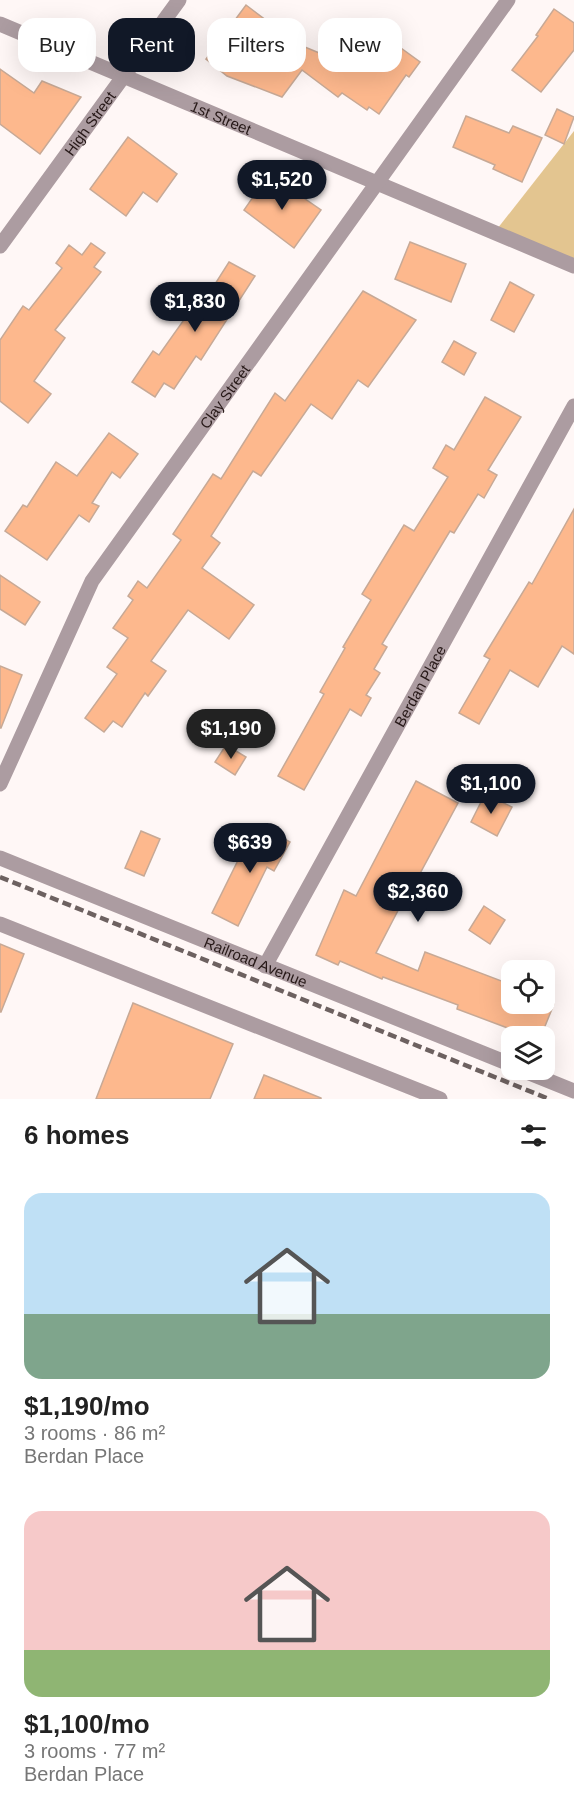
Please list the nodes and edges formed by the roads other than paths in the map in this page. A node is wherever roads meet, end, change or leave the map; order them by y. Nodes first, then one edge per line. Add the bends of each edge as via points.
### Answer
1 (179, 0) edge
2 (508, 0) edge
3 (0, 24) edge
4 (124, 76) junction
5 (377, 183) junction
6 (0, 246) edge
7 (574, 266) edge
8 (574, 406) edge
9 (6, 757) edge
10 (0, 784) edge
11 (0, 858) edge
12 (0, 924) edge
13 (265, 966) junction
14 (501, 1061) edge
15 (548, 1080) edge
16 (574, 1090) edge
17 (440, 1099) edge

1 - 4 street, High Street
2 - 5 street, Clay Street
3 - 4 street, 1st Street
4 - 5 street, 1st Street
4 - 6 street, High Street
5 - 7 street, 1st Street
5 - 9 street, Clay Street via 92,581
8 - 13 street, Berdan Place
9 - 10 street, Clay Street
11 - 13 street, Railroad Avenue
12 - 17 street
13 - 14 street, Railroad Avenue
15 - 16 street

